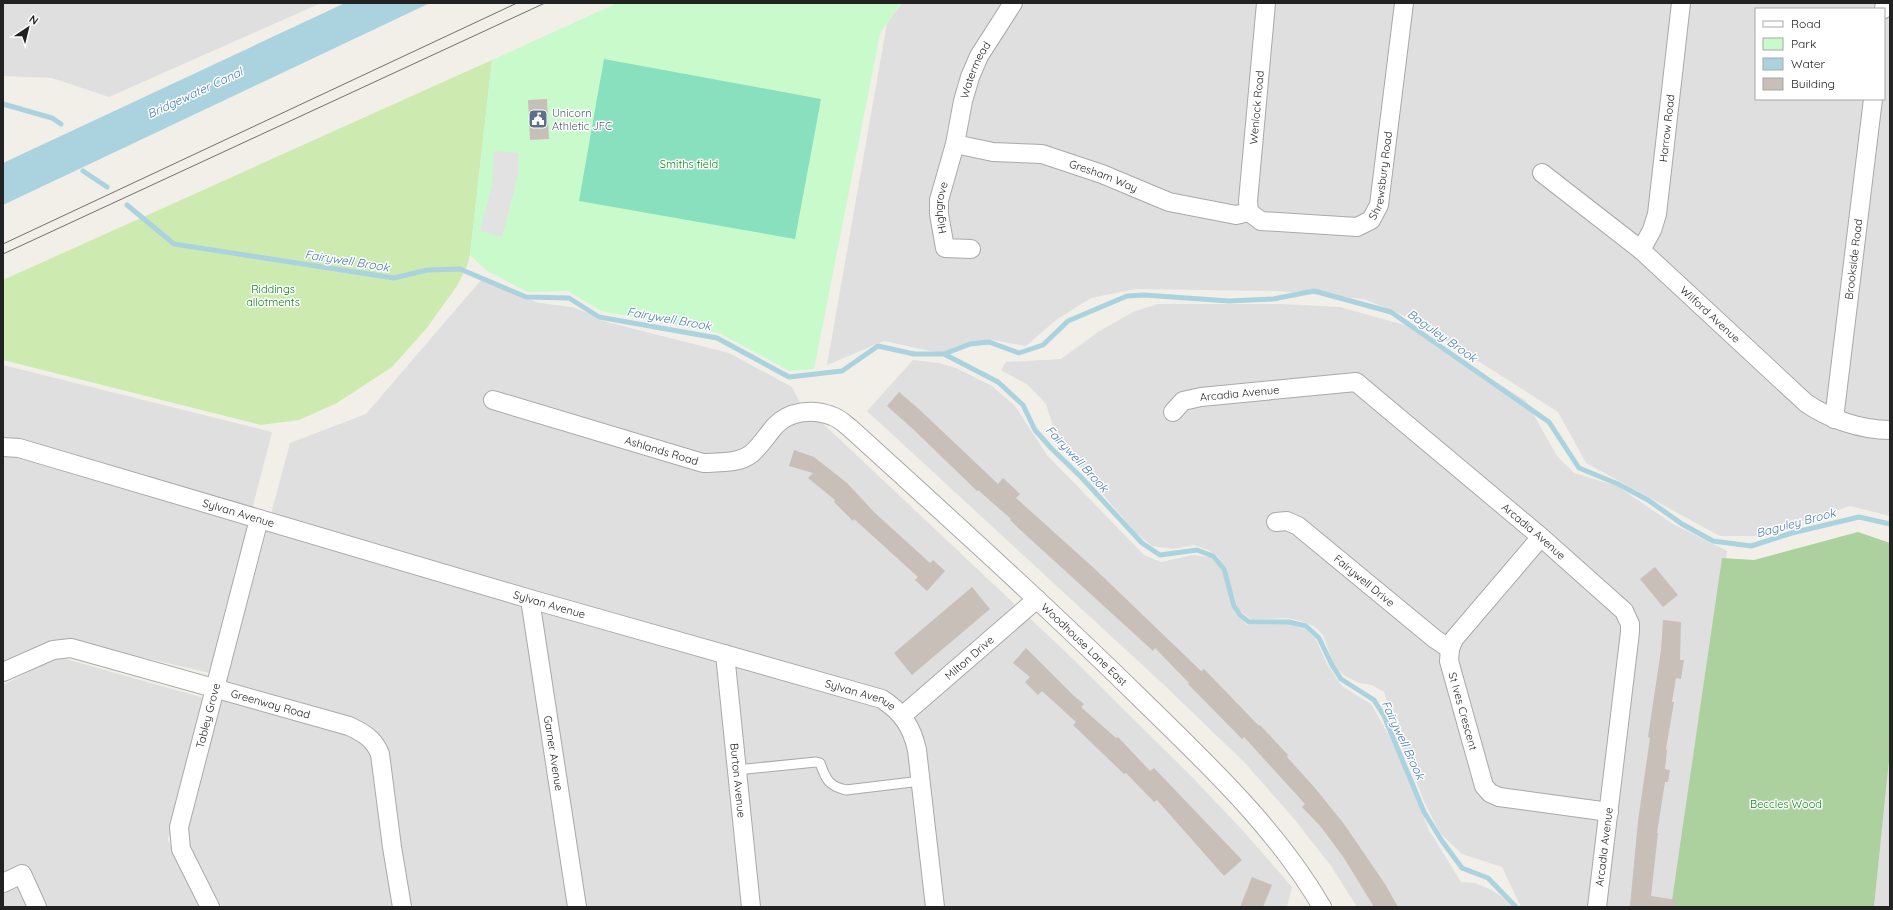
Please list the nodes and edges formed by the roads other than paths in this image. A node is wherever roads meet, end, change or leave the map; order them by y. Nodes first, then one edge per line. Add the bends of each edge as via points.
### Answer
1 (1013, 3) edge
2 (1266, 3) edge
3 (1404, 3) edge
4 (1681, 3) edge
5 (1873, 100) edge
6 (955, 144) junction
7 (1542, 173) dead end
8 (1249, 212) junction
9 (971, 249) dead end
10 (1641, 250) junction
11 (493, 400) dead end
12 (818, 412) joint
13 (1173, 412) dead end
14 (1834, 419) junction
15 (1890, 430) edge
16 (3, 447) edge
17 (258, 519) junction
18 (1276, 522) dead end
19 (1541, 537) junction
20 (530, 599) junction
21 (1036, 599) junction
22 (1450, 648) junction
23 (725, 654) junction
24 (3, 672) edge
25 (214, 688) junction
26 (902, 716) junction
27 (736, 770) junction
28 (921, 782) junction
29 (1608, 812) junction
30 (3, 883) edge
31 (37, 907) edge
32 (210, 907) edge
33 (402, 907) edge
34 (577, 907) edge
35 (751, 907) edge
36 (935, 907) edge
37 (1322, 907) edge
38 (1597, 907) edge

1 - 6 street, Watermead via 987,42 970,77
2 - 8 street, Wenlock Road
3 - 8 street, Shrewsbury Road via 1379,205 1374,215 1366,224 1357,227 1261,221
4 - 10 street, Harrow Road via 1657,214
5 - 14 street, Brookside Road
6 - 8 street, Gresham Way via 993,152 1042,154 1102,174 1169,202 1236,215
6 - 9 street, Highgrove via 939,200 938,250
7 - 10 street, Wilford Avenue
10 - 14 street, Wilford Avenue via 1794,393
11 - 12 street, Ashlands Road via 703,463 736,461 750,455 776,424 803,411
12 - 21 street, Woodhouse Lane East via 833,416 850,428
13 - 19 street, Arcadia Avenue via 1183,401 1201,397 1356,382
14 - 15 street, Wilford Avenue
16 - 17 street, Sylvan Avenue via 19,448
17 - 20 street, Sylvan Avenue
17 - 25 street, Tabley Grove
18 - 22 street, Fairywell Drive via 1287,521 1298,526 1435,639
19 - 22 street via 1454,639
19 - 29 street, Arcadia Avenue via 1624,611 1630,624
20 - 23 street, Sylvan Avenue
20 - 34 street, Garner Avenue
21 - 26 street, Milton Drive
21 - 37 street, Woodhouse Lane East via 1166,723 1245,804 1275,838
22 - 29 street, St Ives Crescent via 1449,661 1484,786 1490,793 1499,797
23 - 26 street, Sylvan Avenue via 869,694 888,703
23 - 27 street, Burton Avenue
24 - 25 street, Greenway Road via 52,650 71,648
25 - 32 street, Tabley Grove via 179,827 181,849
25 - 33 street, Greenway Road via 350,726 370,737 377,745
26 - 28 street, Sylvan Avenue via 914,736
27 - 28 lane via 816,762 820,763 830,784 846,790
27 - 35 street, Burton Avenue
28 - 36 street, Sylvan Avenue
29 - 38 street, Arcadia Avenue
30 - 31 street via 22,874

